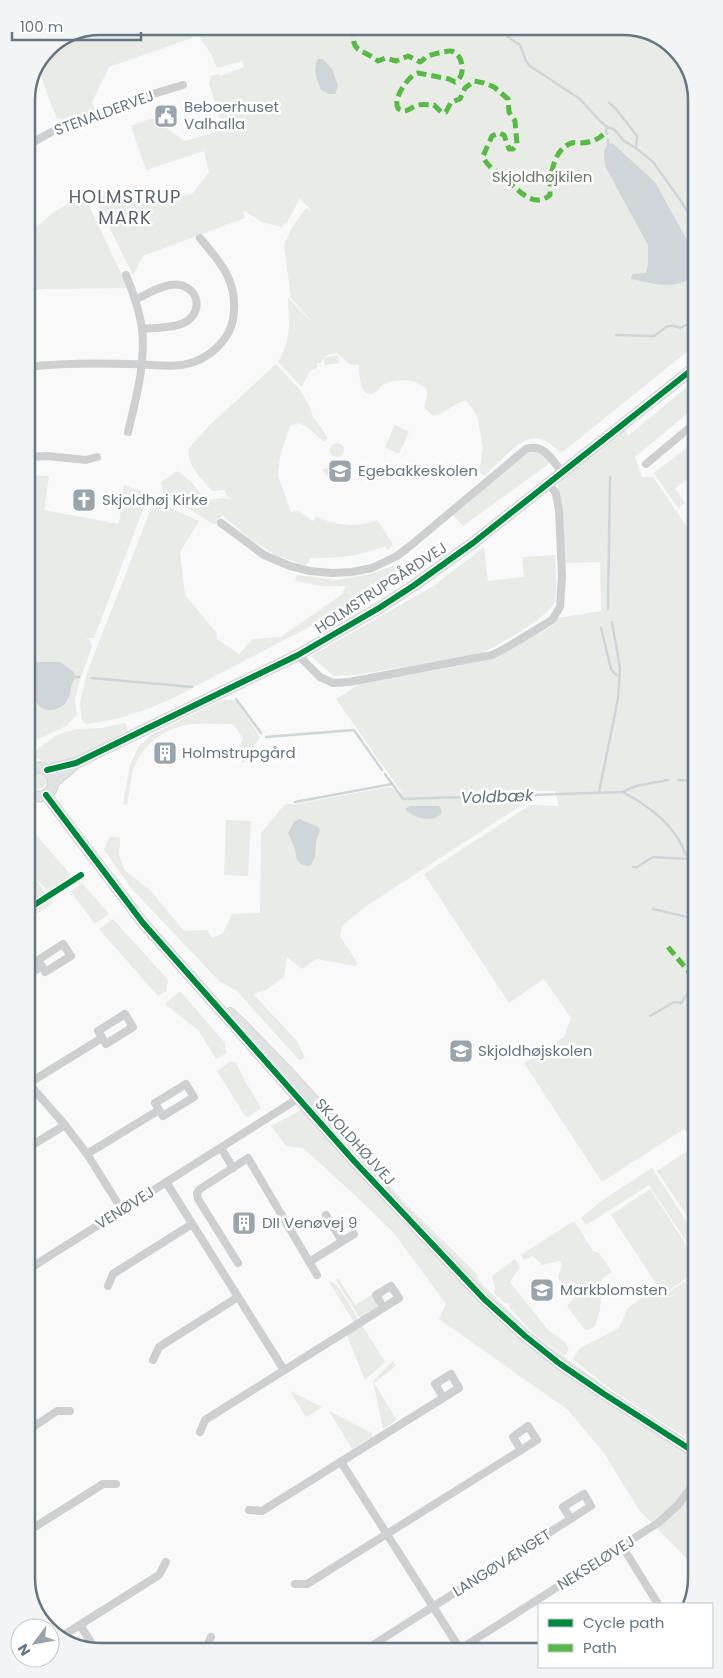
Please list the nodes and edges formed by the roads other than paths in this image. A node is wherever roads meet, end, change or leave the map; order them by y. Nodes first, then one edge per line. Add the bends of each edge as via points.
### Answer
1 (183, 85) dead end
2 (35, 141) edge
3 (200, 238) dead end
4 (126, 275) dead end
5 (136, 299) junction
6 (142, 329) junction
7 (142, 364) junction
8 (35, 366) edge
9 (688, 373) edge
10 (688, 429) edge
11 (128, 432) dead end
12 (35, 457) edge
13 (97, 457) dead end
14 (646, 464) dead end
15 (562, 472) junction
16 (549, 483) junction
17 (221, 523) dead end
18 (298, 655) junction
19 (76, 763) junction
20 (35, 768) edge
21 (47, 770) junction
22 (53, 783) junction
23 (35, 795) edge
24 (46, 795) junction
25 (42, 966) dead end
26 (35, 970) edge
27 (102, 1038) dead end
28 (35, 1080) edge
29 (35, 1091) edge
30 (303, 1096) junction
31 (159, 1110) junction
32 (66, 1125) junction
33 (35, 1143) edge
34 (221, 1148) junction
35 (87, 1154) junction
36 (233, 1168) junction
37 (166, 1182) junction
38 (122, 1210) junction
39 (326, 1215) dead end
40 (192, 1224) junction
41 (354, 1234) dead end
42 (342, 1241) junction
43 (309, 1262) junction
44 (238, 1263) dead end
45 (35, 1265) edge
46 (317, 1275) dead end
47 (108, 1286) dead end
48 (238, 1297) junction
49 (383, 1307) dead end
50 (153, 1360) dead end
51 (284, 1370) junction
52 (443, 1397) dead end
53 (70, 1411) dead end
54 (35, 1426) edge
55 (200, 1432) dead end
56 (688, 1448) edge
57 (521, 1450) dead end
58 (341, 1462) junction
59 (116, 1484) dead end
60 (688, 1493) edge
61 (249, 1510) dead end
62 (571, 1519) dead end
63 (35, 1527) edge
64 (387, 1534) junction
65 (622, 1546) junction
66 (166, 1562) dead end
67 (295, 1584) dead end
68 (657, 1603) edge
69 (433, 1606) junction
70 (80, 1625) junction
71 (67, 1633) edge
72 (211, 1637) dead end
73 (91, 1642) edge
74 (208, 1643) edge
75 (376, 1643) edge
76 (456, 1643) edge
77 (469, 1643) edge

1 - 2 street, STENALDERVEJ via 102,110
3 - 7 street via 231,280 235,294 233,324 219,346 193,362
4 - 5 street
5 - 6 street
5 - 6 street via 167,286 179,285 190,290 196,300 197,310 191,319 180,325
6 - 7 street
7 - 8 street
7 - 11 street
9 - 15 street, HOLMSTRUPGÅRDVEJ
10 - 14 street
12 - 13 street via 86,460
15 - 16 street, HOLMSTRUPGÅRDVEJ
15 - 17 street, HOLMSTRUPGÅRDVEJ via 544,450 536,447 526,449 397,556 372,568 352,572 310,571 290,566 264,555
16 - 18 street, HOLMSTRUPGÅRDVEJ via 413,586
16 - 18 street via 556,494 561,533 560,607 552,620 492,655 349,682 333,683 320,677
18 - 19 street, HOLMSTRUPGÅRDVEJ
19 - 21 street, HOLMSTRUPGÅRDVEJ
19 - 22 street, HOLMSTRUPGÅRDVEJ
20 - 21 street, HOLMSTRUPGÅRDVEJ
21 - 22 street
22 - 24 street, HOLMSTRUPGÅRDVEJ
23 - 24 street
24 - 30 street, SKJOLDHØJVEJ via 122,896 188,973
25 - 26 street
27 - 28 street
29 - 32 street
30 - 34 street, VENØVEJ
30 - 56 street, SKJOLDHØJVEJ via 354,1161 484,1300 560,1364
31 - 31 street via 163,1116 194,1097 186,1084 155,1103
31 - 35 street
32 - 33 street
32 - 35 street
34 - 36 street
34 - 37 street, VENØVEJ
35 - 38 street
36 - 43 street via 248,1158
36 - 44 street via 200,1189 197,1196
37 - 38 street, VENØVEJ
37 - 40 street
38 - 45 street, VENØVEJ
39 - 42 street
40 - 47 street via 113,1274
40 - 48 street
41 - 42 street
42 - 43 street
43 - 46 street
48 - 50 street via 159,1347
48 - 51 street
49 - 51 street
51 - 55 street via 204,1420
52 - 58 street
53 - 54 street via 57,1412
57 - 64 street
58 - 61 street via 262,1511
58 - 64 street
59 - 63 street via 102,1484
60 - 65 street, NEKSELØVEJ via 669,1515
62 - 69 street, LANGØVÆNGET
64 - 67 street via 307,1584
64 - 69 street
65 - 68 street
65 - 77 street, NEKSELØVEJ
66 - 70 street via 159,1576
69 - 75 street, LANGØVÆNGET
69 - 76 street
70 - 71 street
70 - 73 street
72 - 74 street

